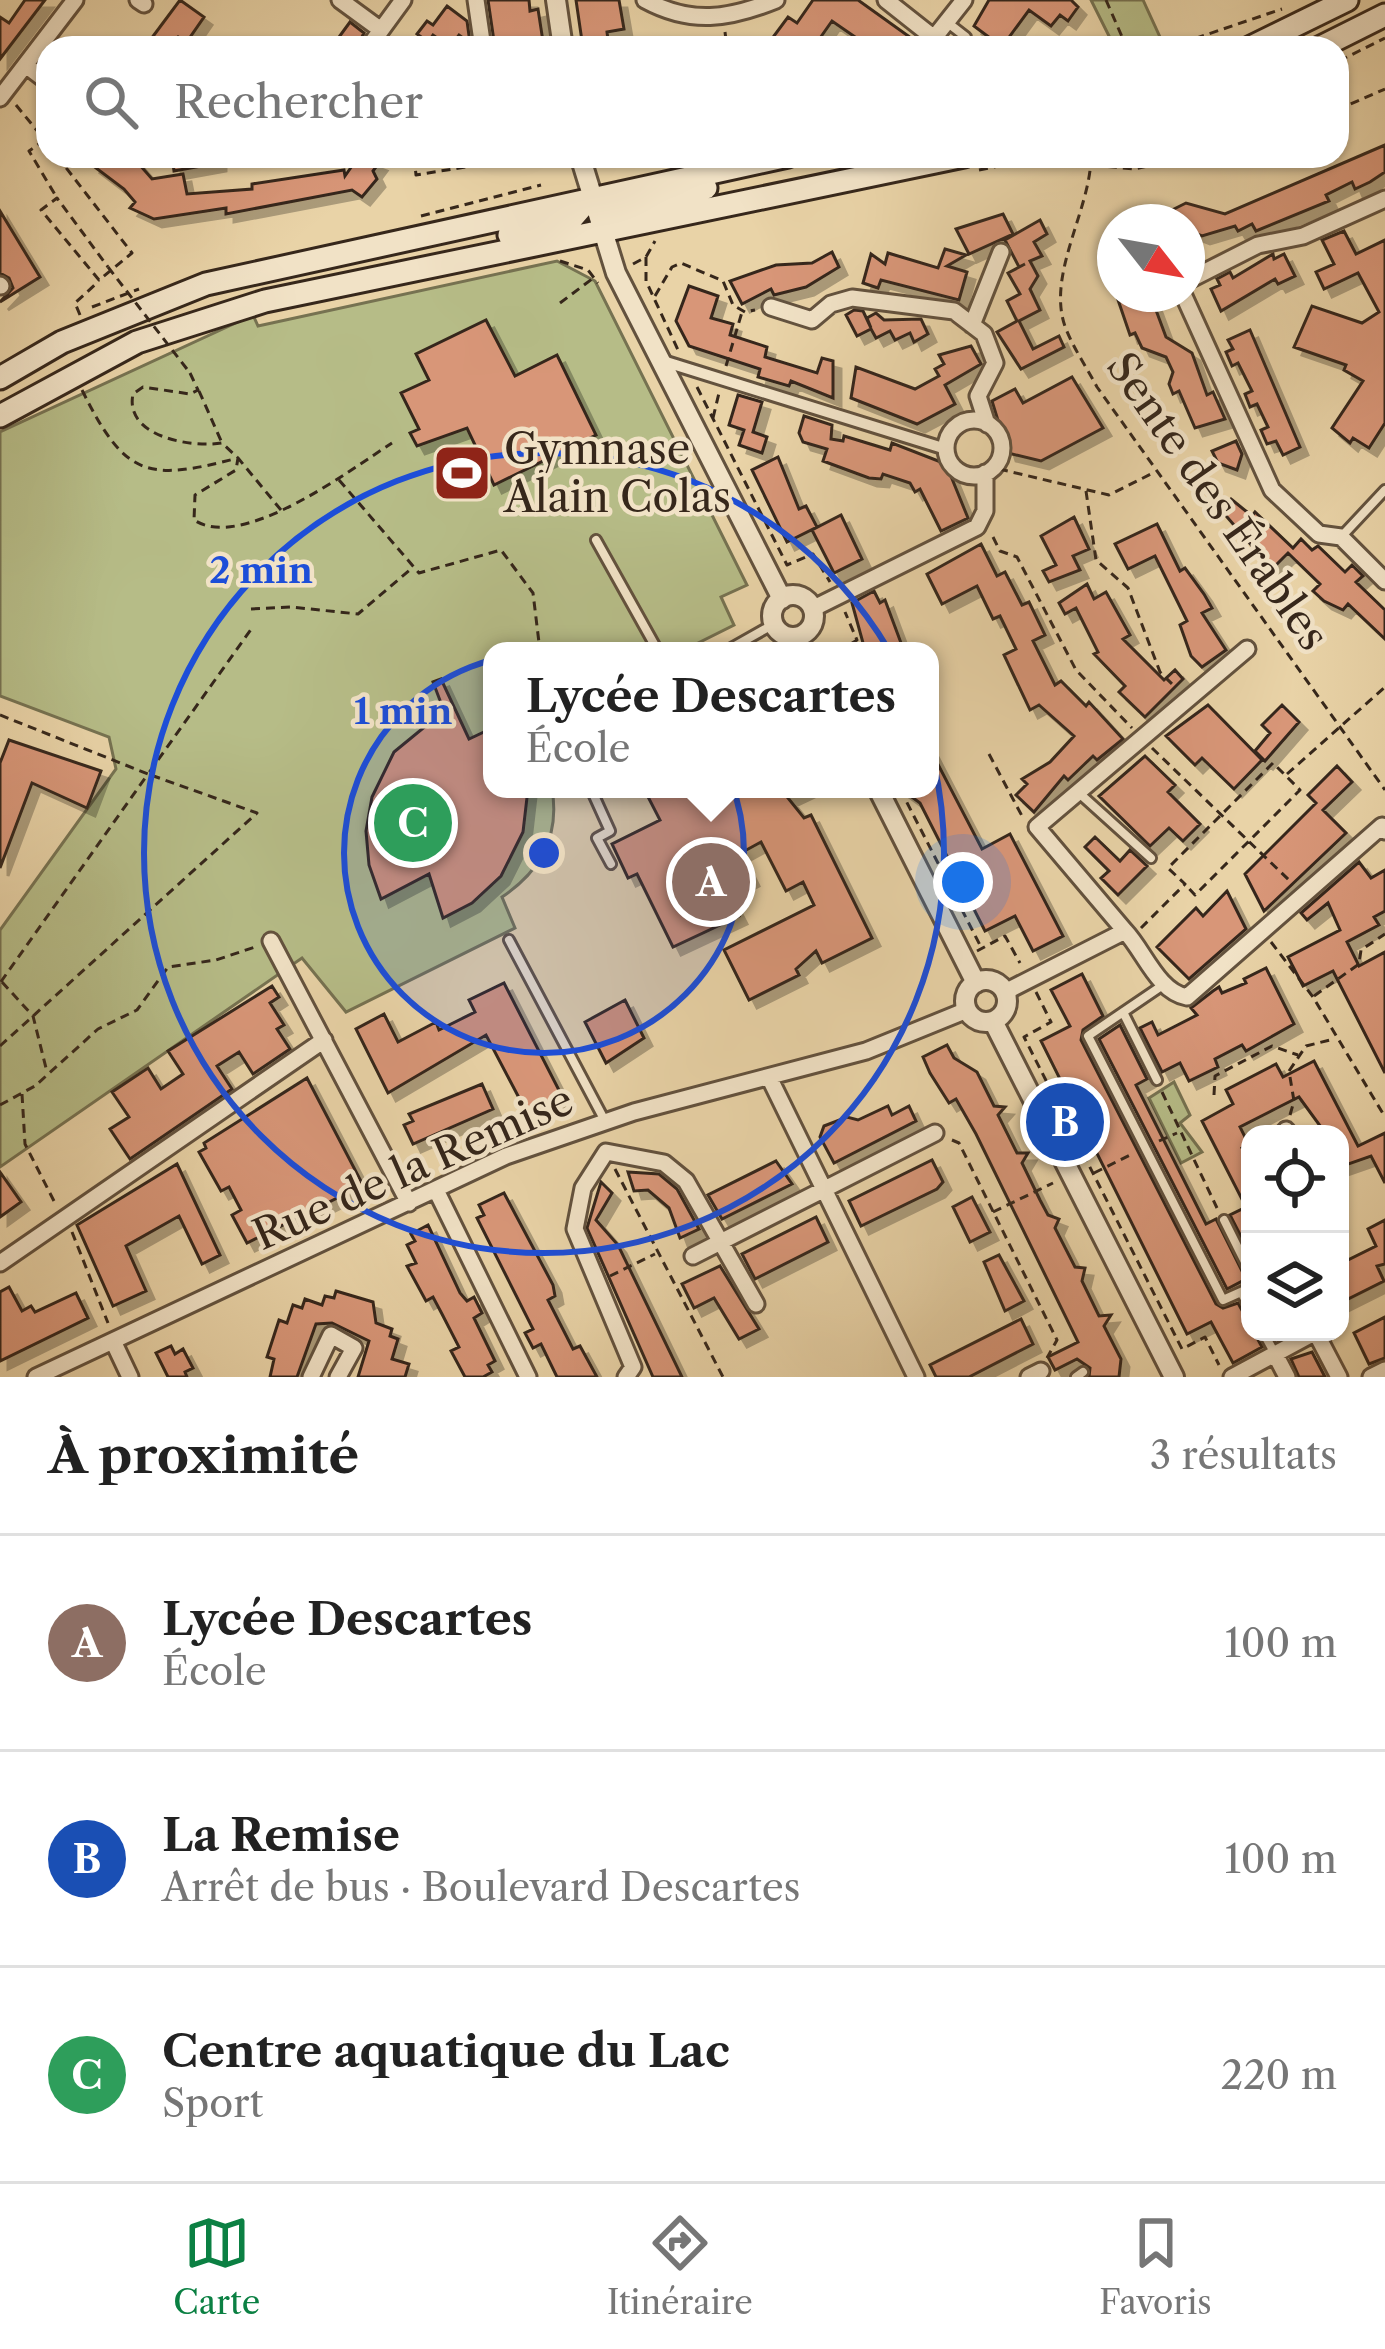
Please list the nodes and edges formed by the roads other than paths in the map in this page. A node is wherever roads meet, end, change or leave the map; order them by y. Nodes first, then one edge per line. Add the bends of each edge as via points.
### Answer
1 (75, 0) edge
2 (340, 0) edge
3 (403, 0) edge
4 (476, 0) edge
5 (556, 0) edge
6 (645, 0) edge
7 (776, 0) edge
8 (886, 0) edge
9 (964, 0) edge
10 (1347, 0) edge
11 (1385, 15) edge
12 (947, 22) junction
13 (381, 30) junction
14 (49, 36) edge
15 (377, 36) edge
16 (481, 36) edge
17 (561, 36) edge
18 (924, 36) edge
19 (936, 36) edge
20 (965, 36) edge
21 (1274, 36) edge
22 (1343, 36) edge
23 (36, 54) edge
24 (27, 66) junction
25 (36, 73) edge
26 (4, 96) edge
27 (583, 168) edge
28 (732, 168) edge
29 (775, 168) edge
30 (905, 168) edge
31 (589, 199) junction
32 (1385, 199) edge
33 (598, 230) junction
34 (1001, 252) dead end
35 (1205, 272) edge
36 (371, 278) junction
37 (771, 307) road end
38 (1191, 312) edge
39 (972, 325) junction
40 (664, 361) junction
41 (0, 377) edge
42 (0, 416) edge
43 (987, 424) junction
44 (946, 449) junction
45 (989, 471) junction
46 (1385, 490) edge
47 (1341, 537) junction
48 (596, 539) dead end
49 (1385, 581) edge
50 (782, 598) junction
51 (812, 609) junction
52 (774, 624) junction
53 (654, 642) edge
54 (742, 642) edge
55 (801, 642) edge
56 (804, 642) edge
57 (1246, 649) dead end
58 (1078, 792) junction
59 (595, 798) edge
60 (882, 798) edge
61 (1385, 831) edge
62 (1151, 858) dead end
63 (611, 864) dead end
64 (1128, 934) junction
65 (509, 940) dead end
66 (271, 941) road end
67 (976, 983) junction
68 (1165, 985) junction
69 (1005, 992) junction
70 (967, 1010) junction
71 (1123, 1012) junction
72 (993, 1021) junction
73 (324, 1040) junction
74 (769, 1077) junction
75 (1157, 1079) road end
76 (600, 1125) junction
77 (935, 1133) road end
78 (606, 1152) junction
79 (436, 1190) junction
80 (822, 1192) junction
81 (410, 1203) junction
82 (1224, 1220) road end
83 (722, 1240) junction
84 (1241, 1254) edge
85 (693, 1256) dead end
86 (0, 1263) edge
87 (1241, 1291) edge
88 (756, 1304) dead end
89 (113, 1341) junction
90 (1268, 1341) edge
91 (1300, 1341) edge
92 (1320, 1341) edge
93 (1275, 1354) junction
94 (1385, 1370) edge
95 (36, 1377) edge
96 (130, 1377) edge
97 (311, 1377) edge
98 (338, 1377) edge
99 (528, 1377) edge
100 (626, 1377) edge
101 (916, 1377) edge
102 (1174, 1377) edge
103 (1228, 1377) edge
104 (1287, 1377) edge
105 (1339, 1377) edge
106 (1372, 1377) edge

1 - 14 street
2 - 13 street
3 - 13 street
4 - 16 street
5 - 17 street
6 - 7 street via 675,14 724,19
8 - 18 street
9 - 12 street
10 - 21 main road
11 - 22 main road
12 - 19 street
12 - 20 lane
13 - 15 street
23 - 24 street
24 - 25 street
24 - 26 street
27 - 31 street
28 - 31 main road
29 - 33 main road via 617,209
30 - 33 main road
31 - 33 street
31 - 36 main road via 569,222 432,252
31 - 41 main road via 206,284 122,315
32 - 35 street
33 - 36 main road
33 - 40 street
34 - 39 street
36 - 42 main road via 265,301 147,345
37 - 39 street via 812,320 852,298 912,302 954,311
38 - 47 street via 1272,490 1319,534
39 - 43 street via 994,363 978,395
40 - 44 street
40 - 50 street
43 - 44 street via 961,424
43 - 45 street via 1002,449
44 - 45 street via 960,473
45 - 51 street via 977,527
46 - 47 lane
47 - 49 street
48 - 53 lane
50 - 51 street via 800,597
50 - 52 street
51 - 56 street
52 - 54 lane
52 - 55 street
57 - 58 street
58 - 62 lane
58 - 64 street via 1037,827
59 - 63 lane via 610,831 597,838
60 - 67 street
61 - 68 street via 1186,997
64 - 68 street
64 - 69 street
65 - 76 lane
66 - 73 street
67 - 69 street via 989,980
67 - 70 street
68 - 71 lane
69 - 72 street via 1006,1006
70 - 72 street
70 - 74 street, Rue de la Remise via 866,1051
71 - 75 lane
71 - 87 lane via 1088,1036 1223,1300
72 - 102 street
73 - 81 street
73 - 86 street
74 - 76 street, Rue de la Remise
74 - 80 street
76 - 78 street
76 - 79 street, Rue de la Remise
77 - 80 street
78 - 83 street via 675,1170
78 - 100 street via 575,1208 575,1229 633,1367
79 - 81 street, Rue de la Remise
79 - 99 street
80 - 83 street
80 - 101 street
81 - 89 street, Rue de la Remise
82 - 84 lane
83 - 85 street
83 - 88 street
89 - 95 street, Rue de la Remise
89 - 96 street
90 - 93 lane
91 - 93 street
92 - 105 street
93 - 103 street
93 - 104 street
94 - 106 street
97 - 98 street via 331,1335 354,1348

